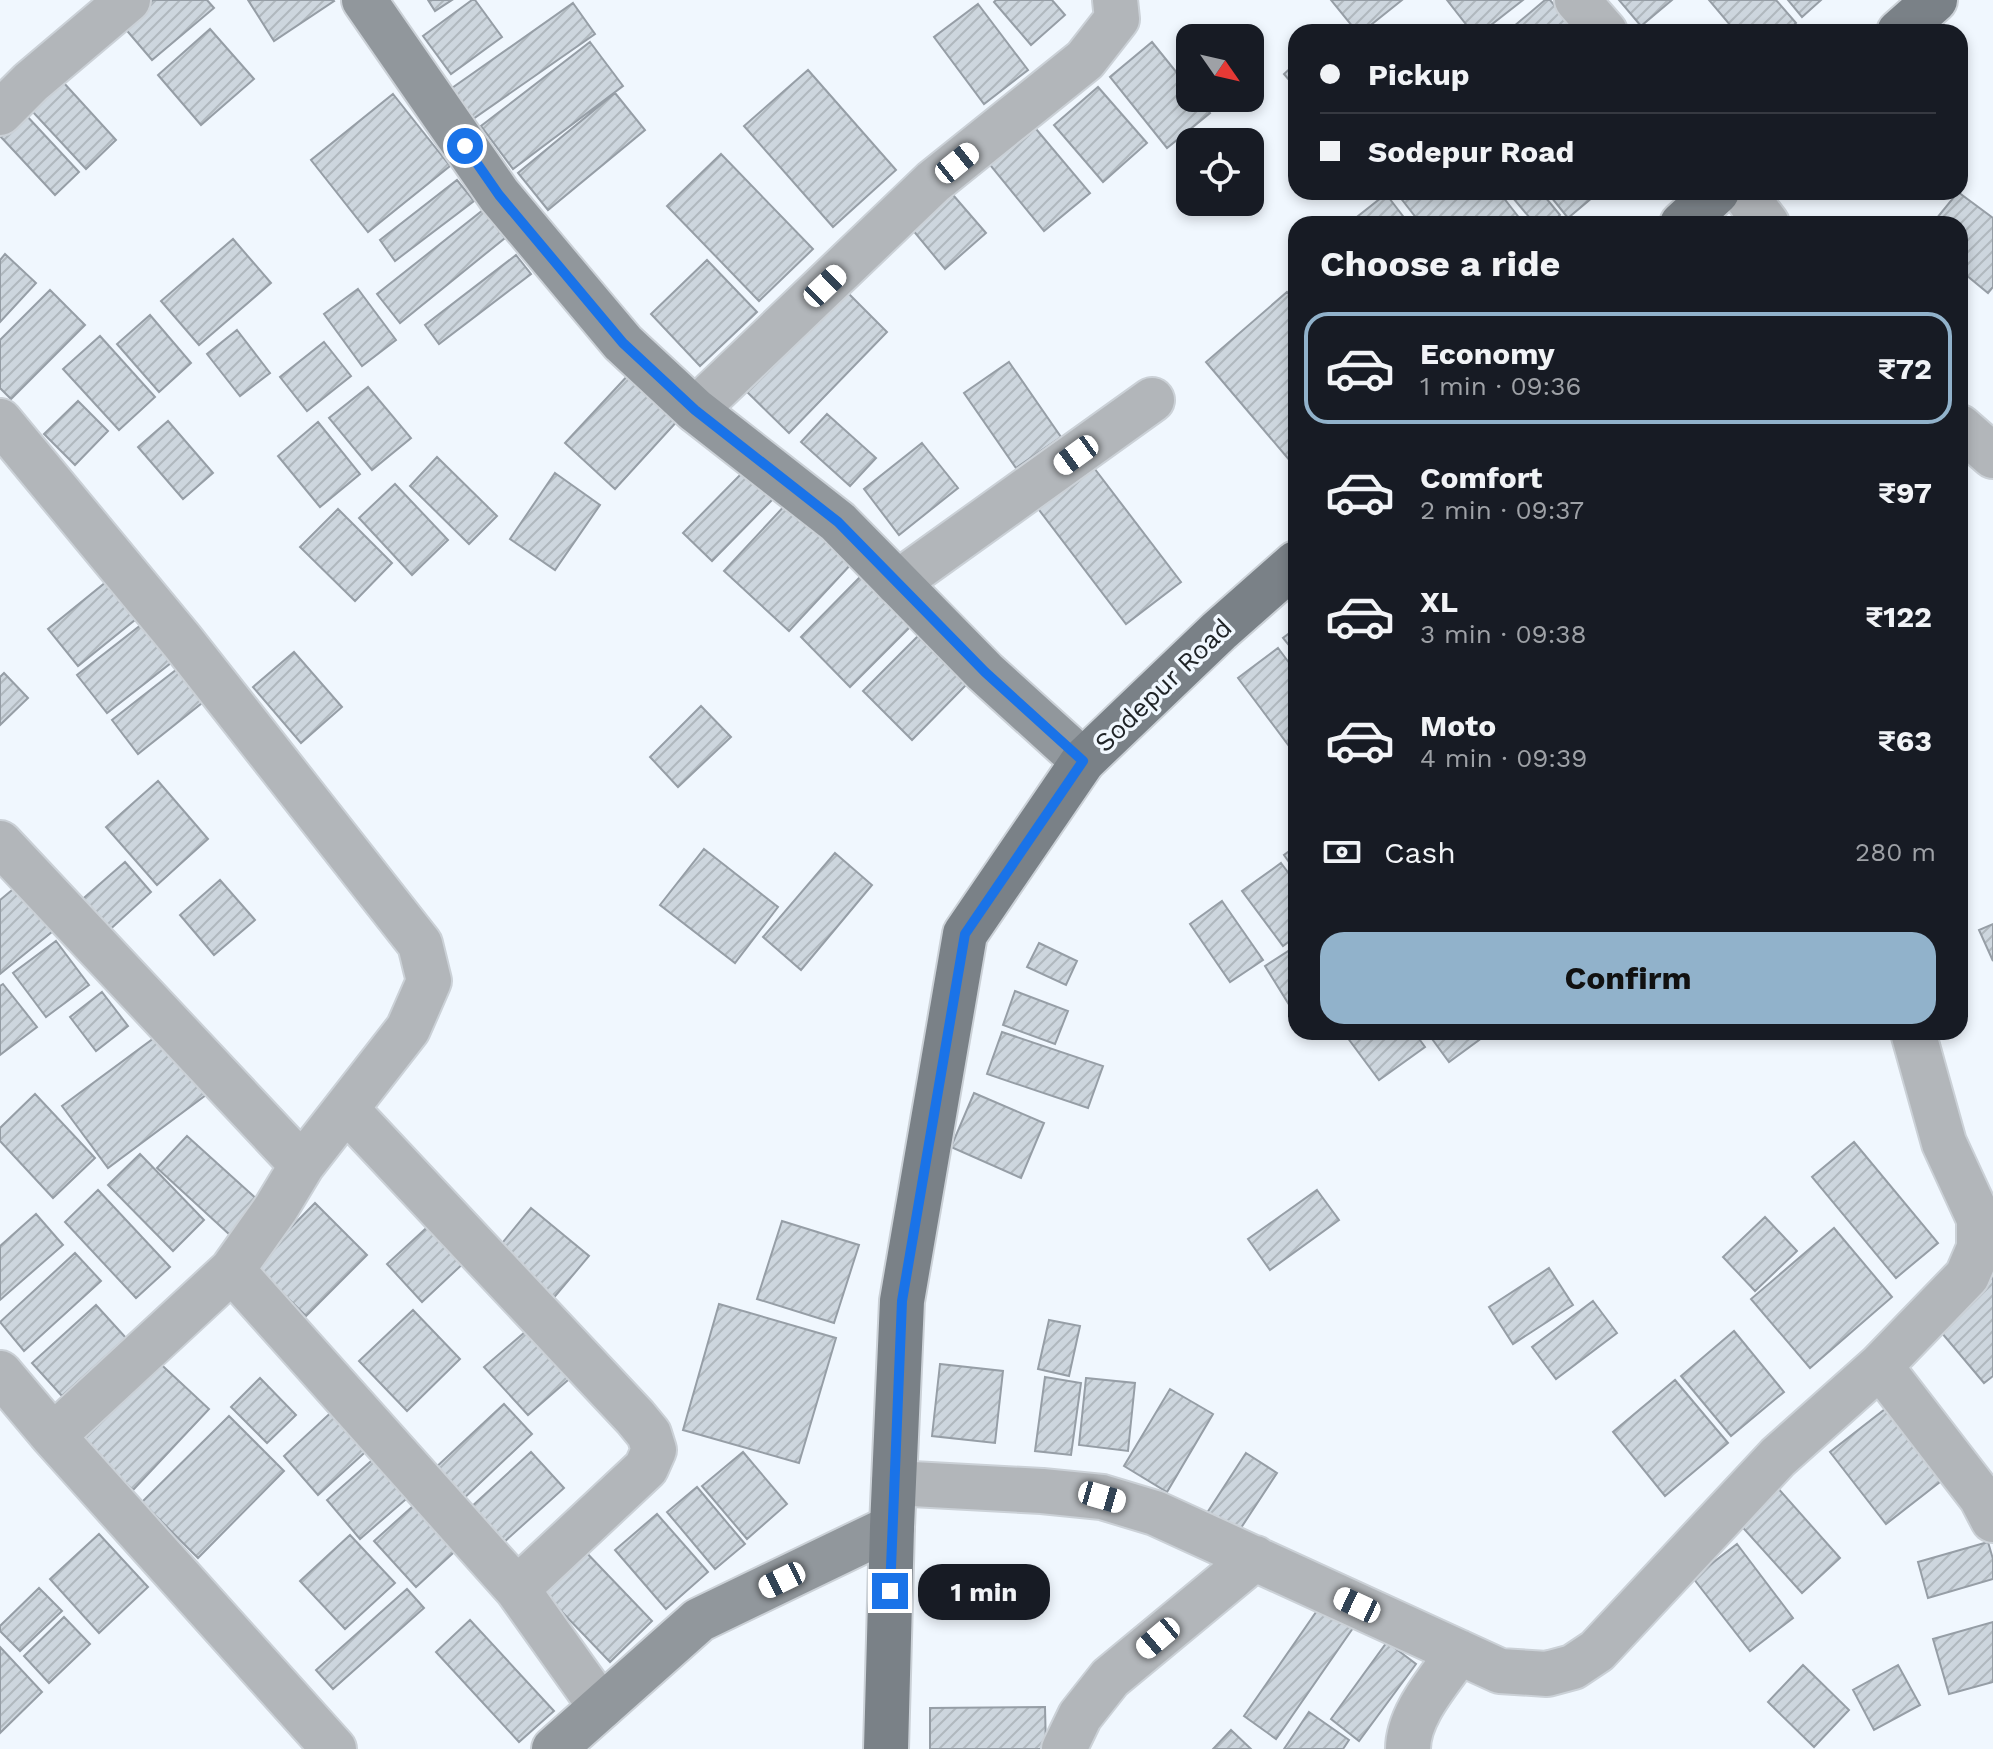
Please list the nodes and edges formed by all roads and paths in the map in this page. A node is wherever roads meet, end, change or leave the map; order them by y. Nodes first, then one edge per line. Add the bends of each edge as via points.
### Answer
1 (128, 0) edge
2 (364, 0) edge
3 (1115, 0) edge
4 (1577, 0) edge
5 (1935, 0) edge
6 (1598, 24) edge
7 (1908, 24) edge
8 (0, 113) edge
9 (1708, 200) edge
10 (1691, 216) edge
11 (1152, 400) dead end
12 (695, 410) junction
13 (0, 421) edge
14 (1968, 434) edge
15 (1993, 456) edge
16 (1288, 570) edge
17 (897, 583) junction
18 (1083, 761) junction
19 (0, 843) edge
20 (1915, 1040) edge
21 (346, 1109) junction
22 (302, 1165) junction
23 (232, 1270) junction
24 (1880, 1366) junction
25 (0, 1373) edge
26 (53, 1436) junction
27 (894, 1483) junction
28 (1989, 1501) edge
29 (892, 1527) junction
30 (1255, 1558) junction
31 (517, 1589) junction
32 (1459, 1652) junction
33 (601, 1707) junction
34 (334, 1749) edge
35 (554, 1749) edge
36 (886, 1749) edge
37 (1064, 1749) edge
38 (1408, 1749) edge

1 - 8 street
2 - 12 street via 499,195 623,343
3 - 12 street via 1117,19 1085,60 933,182
4 - 6 street
5 - 7 main road
9 - 10 main road
11 - 17 street
12 - 17 street via 838,522
13 - 21 street via 420,944 429,981 408,1029
14 - 15 street
16 - 18 main road, Sodepur Road
17 - 18 street
18 - 27 main road, Sodepur Road via 965,934 902,1301
19 - 22 street
20 - 24 street via 1944,1143 1979,1219 1979,1248 1967,1276
21 - 22 street
21 - 31 street via 649,1434 654,1450 646,1468
22 - 23 street
23 - 26 street
23 - 31 street
24 - 28 street
24 - 32 street via 1778,1457 1597,1651 1573,1667 1547,1674 1500,1671
25 - 26 street
26 - 34 street
27 - 29 main road, Sodepur Road
27 - 30 street via 1102,1497 1155,1513
29 - 33 street via 699,1620
29 - 36 main road, Sodepur Road
30 - 32 street
30 - 37 street via 1110,1678 1080,1716
31 - 33 street
32 - 38 street via 1421,1708
33 - 35 street

